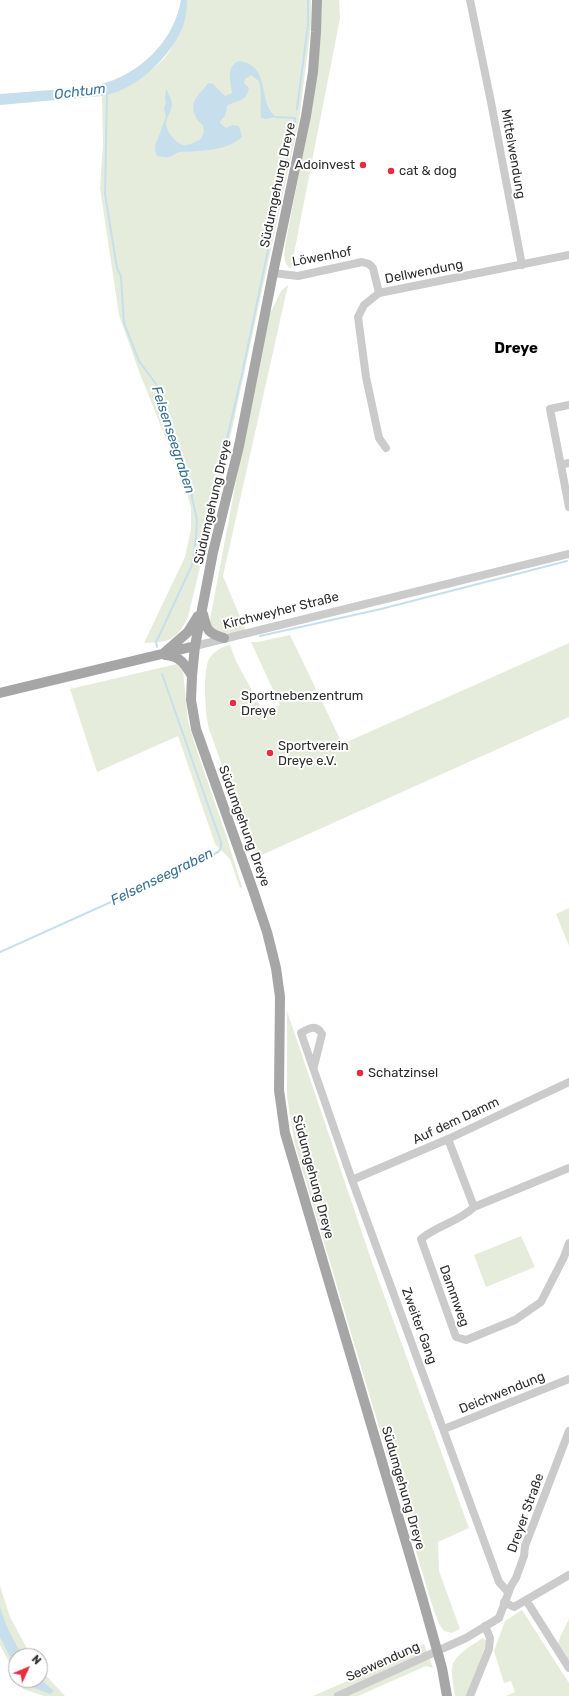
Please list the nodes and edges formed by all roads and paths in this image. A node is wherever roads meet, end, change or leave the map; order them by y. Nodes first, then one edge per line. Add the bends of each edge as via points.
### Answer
1 (317, 0) edge
2 (470, 0) edge
3 (569, 255) edge
4 (522, 265) junction
5 (273, 274) junction
6 (379, 293) junction
7 (569, 405) edge
8 (386, 448) dead end
9 (565, 464) edge
10 (569, 508) edge
11 (569, 554) edge
12 (203, 608) junction
13 (224, 638) junction
14 (195, 646) junction
15 (161, 655) junction
16 (192, 676) junction
17 (0, 693) edge
18 (314, 1066) dead end
19 (569, 1082) edge
20 (448, 1139) junction
21 (569, 1168) edge
22 (352, 1180) junction
23 (474, 1207) junction
24 (569, 1243) edge
25 (569, 1379) edge
26 (444, 1430) junction
27 (569, 1431) edge
28 (569, 1575) edge
29 (508, 1592) junction
30 (526, 1600) junction
31 (504, 1602) junction
32 (485, 1626) junction
33 (437, 1651) junction
34 (569, 1668) edge
35 (338, 1696) edge
36 (447, 1696) edge
37 (470, 1696) edge

1 - 5 main road, Südumgehung Dreye via 309,94
2 - 4 street, Mittelwendung
3 - 4 street
4 - 6 street, Dellwendung
5 - 6 street, Löwenhof via 298,276 362,262 373,268
5 - 12 main road, Südumgehung Dreye via 239,446
6 - 8 street, Dellwendung via 364,305 358,317 366,377 379,438
7 - 9 street via 550,409
9 - 10 street
11 - 13 street, Kirchweyher Straße
12 - 13 main road via 207,628
12 - 14 main road, Südumgehung Dreye
12 - 15 main road via 188,632
13 - 14 street, Kirchweyher Straße
14 - 15 main road, Kirchweyher Straße
14 - 16 main road, Südumgehung Dreye
15 - 16 main road via 182,660
15 - 17 main road, Kirchweyher Straße
16 - 33 main road, Südumgehung Dreye via 191,700 196,729 265,925 276,968 280,996 279,1090 285,1134
18 - 22 street, Zweiter Gang
19 - 20 street, Auf dem Damm
20 - 22 street, Auf dem Damm
20 - 23 street
21 - 23 street, Dammweg
22 - 26 street, Zweiter Gang
23 - 24 street, Dammweg via 466,1215 428,1232 421,1239 456,1337 466,1340 508,1323 541,1302
25 - 26 street, Deichwendung
26 - 29 street, Zweiter Gang via 499,1582
27 - 29 street, Dreyer Straße via 525,1546 516,1578
28 - 30 street
29 - 31 street, Dreyer Straße
30 - 31 street via 514,1607
30 - 34 street
31 - 32 street, Dreyer Straße via 499,1618
32 - 33 street, Seewendung
32 - 37 street via 490,1638 489,1649
33 - 35 street, Seewendung
33 - 36 main road, Südumgehung Dreye

